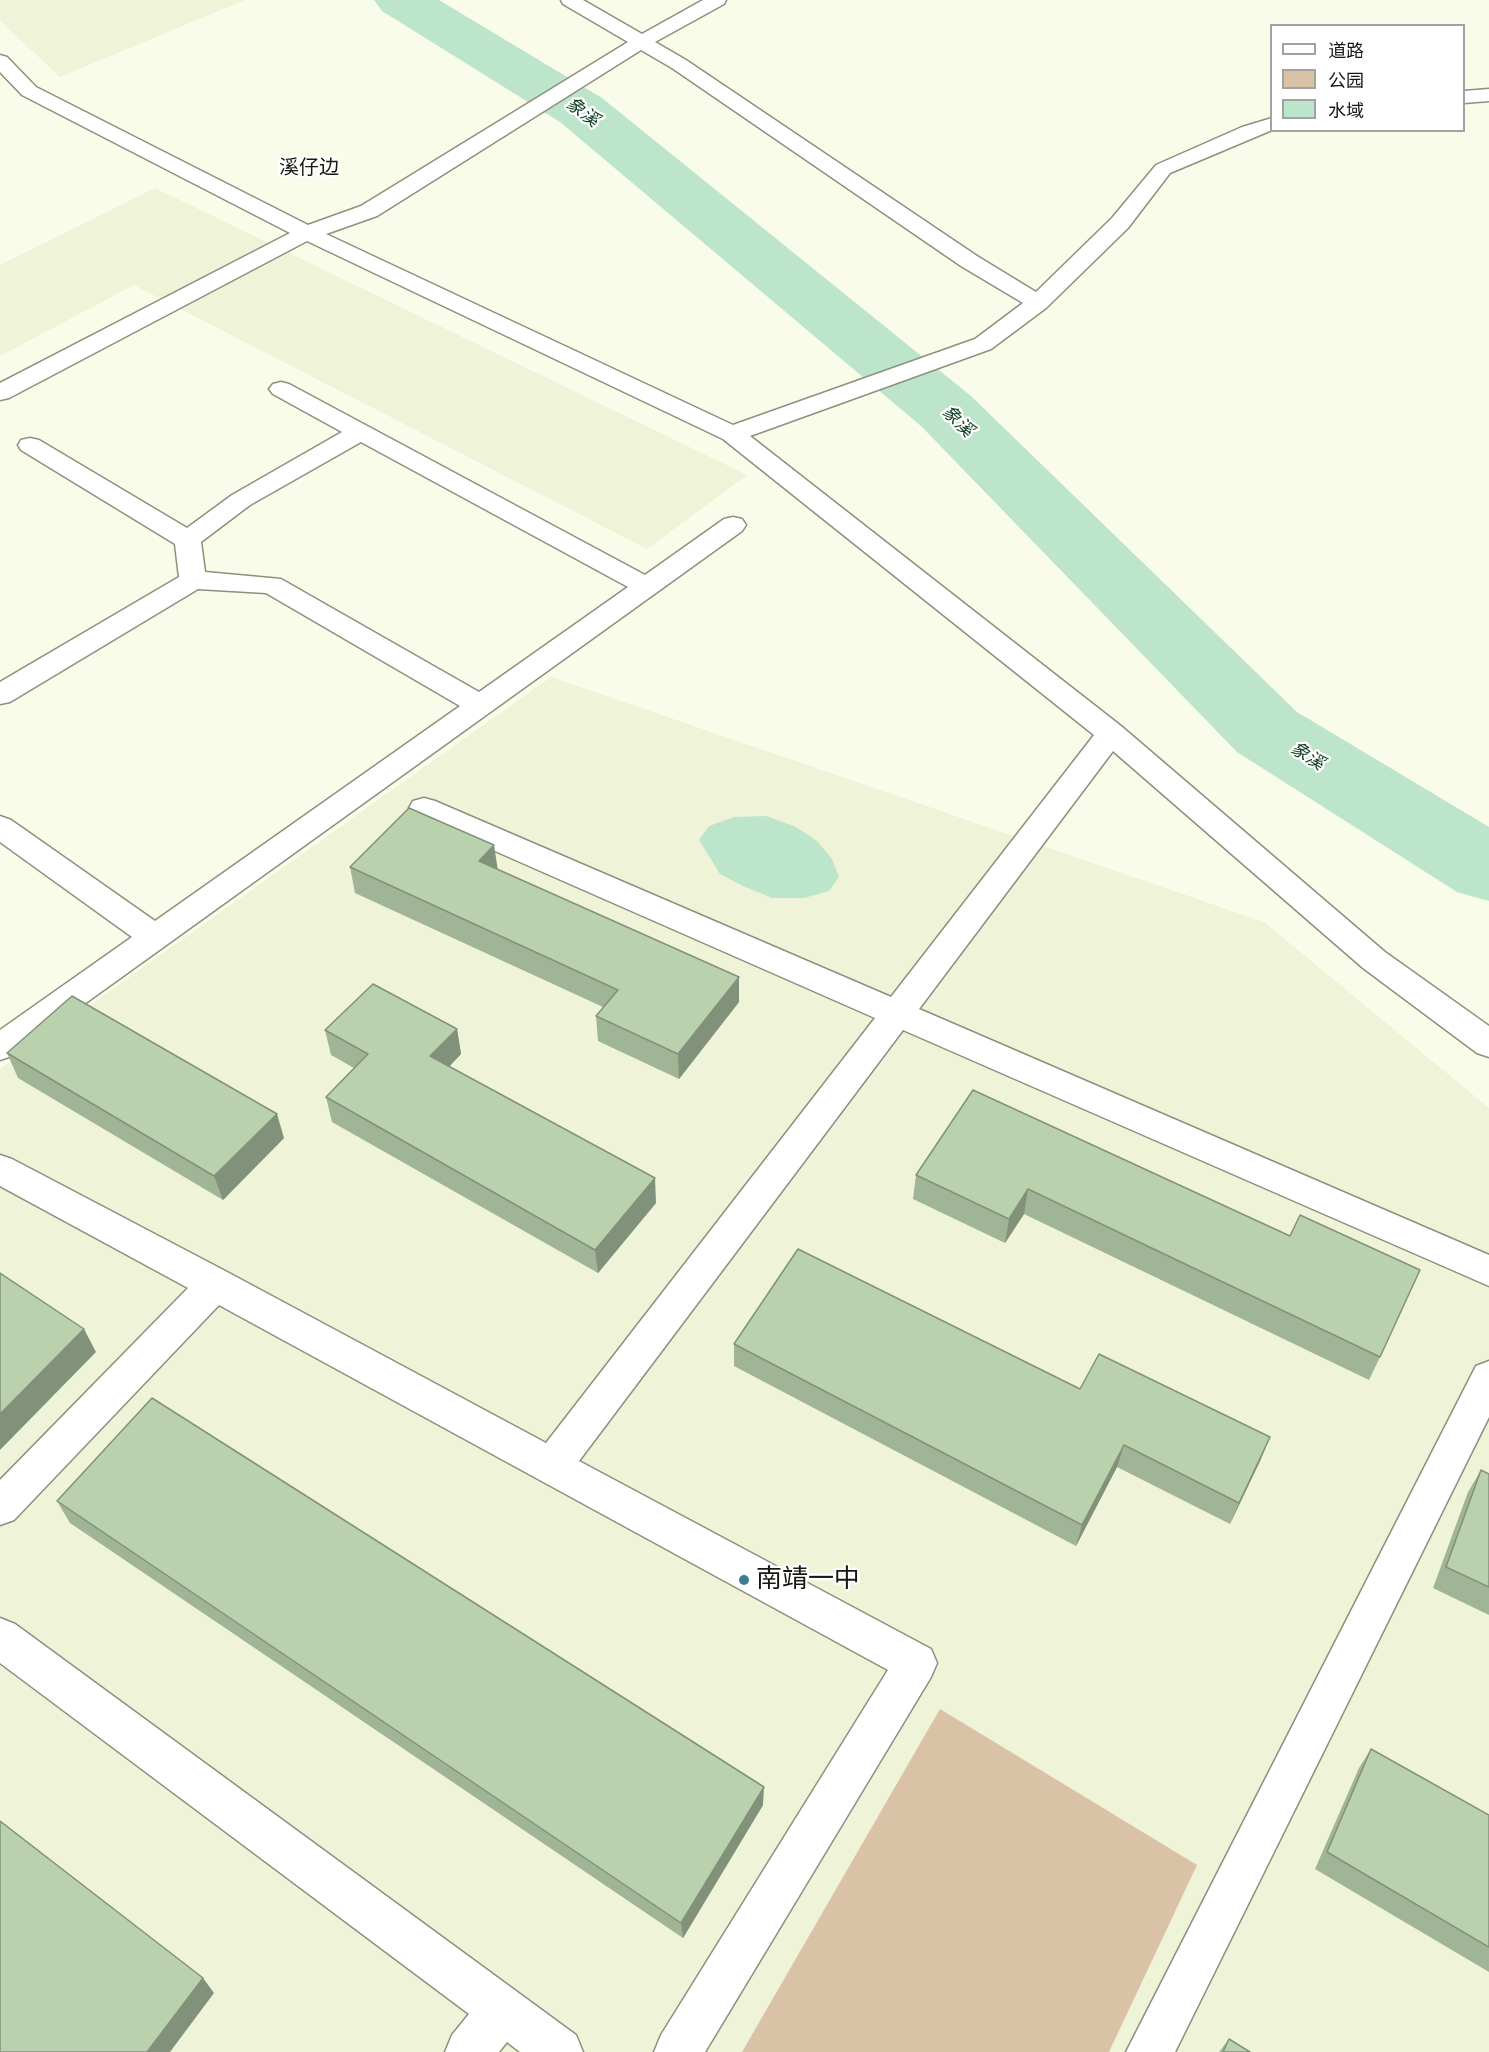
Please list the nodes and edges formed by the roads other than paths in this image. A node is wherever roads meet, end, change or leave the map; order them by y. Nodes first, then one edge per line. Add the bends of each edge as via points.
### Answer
1 (570, 0) edge
2 (717, 0) edge
3 (617, 39) junction
4 (642, 42) junction
5 (579, 57) dead end
6 (0, 61) edge
7 (1489, 95) edge
8 (1465, 97) edge
9 (1270, 125) edge
10 (357, 193) dead end
11 (307, 233) junction
12 (1038, 303) junction
13 (281, 389) dead end
14 (0, 393) edge
15 (360, 432) junction
16 (732, 434) junction
17 (30, 445) dead end
18 (733, 525) dead end
19 (188, 540) junction
20 (193, 580) junction
21 (646, 586) junction
22 (1, 693) edge
23 (480, 705) junction
24 (1111, 733) junction
25 (424, 808) dead end
26 (0, 827) edge
27 (155, 937) junction
28 (897, 1014) junction
29 (1489, 1044) edge
30 (0, 1047) edge
31 (0, 1169) edge
32 (1489, 1271) edge
33 (216, 1284) junction
34 (1489, 1378) edge
35 (552, 1466) junction
36 (0, 1507) edge
37 (0, 1638) edge
38 (502, 2010) junction
39 (469, 2052) edge
40 (559, 2052) edge
41 (678, 2052) edge
42 (1150, 2052) edge

1 - 3 street
2 - 4 street
3 - 4 street
3 - 4 street
3 - 5 street
3 - 11 street via 437,169 369,211
4 - 12 street
6 - 11 street via 30,91
7 - 8 street
9 - 12 street via 1163,170 1120,223
10 - 11 street
11 - 14 street
11 - 16 street
12 - 16 street via 983,344
13 - 15 street
15 - 19 street via 242,500
15 - 21 street
16 - 24 street
17 - 19 street
18 - 21 street
19 - 20 street
20 - 22 street
20 - 23 street via 272,585
21 - 23 street
23 - 27 street
24 - 28 street
24 - 29 street via 1374,960
25 - 28 street
26 - 27 street
27 - 30 street
28 - 32 street
28 - 35 street
31 - 33 street
33 - 35 street
33 - 36 street
34 - 42 street
35 - 41 street via 916,1663
37 - 38 street
38 - 39 street
38 - 40 street

